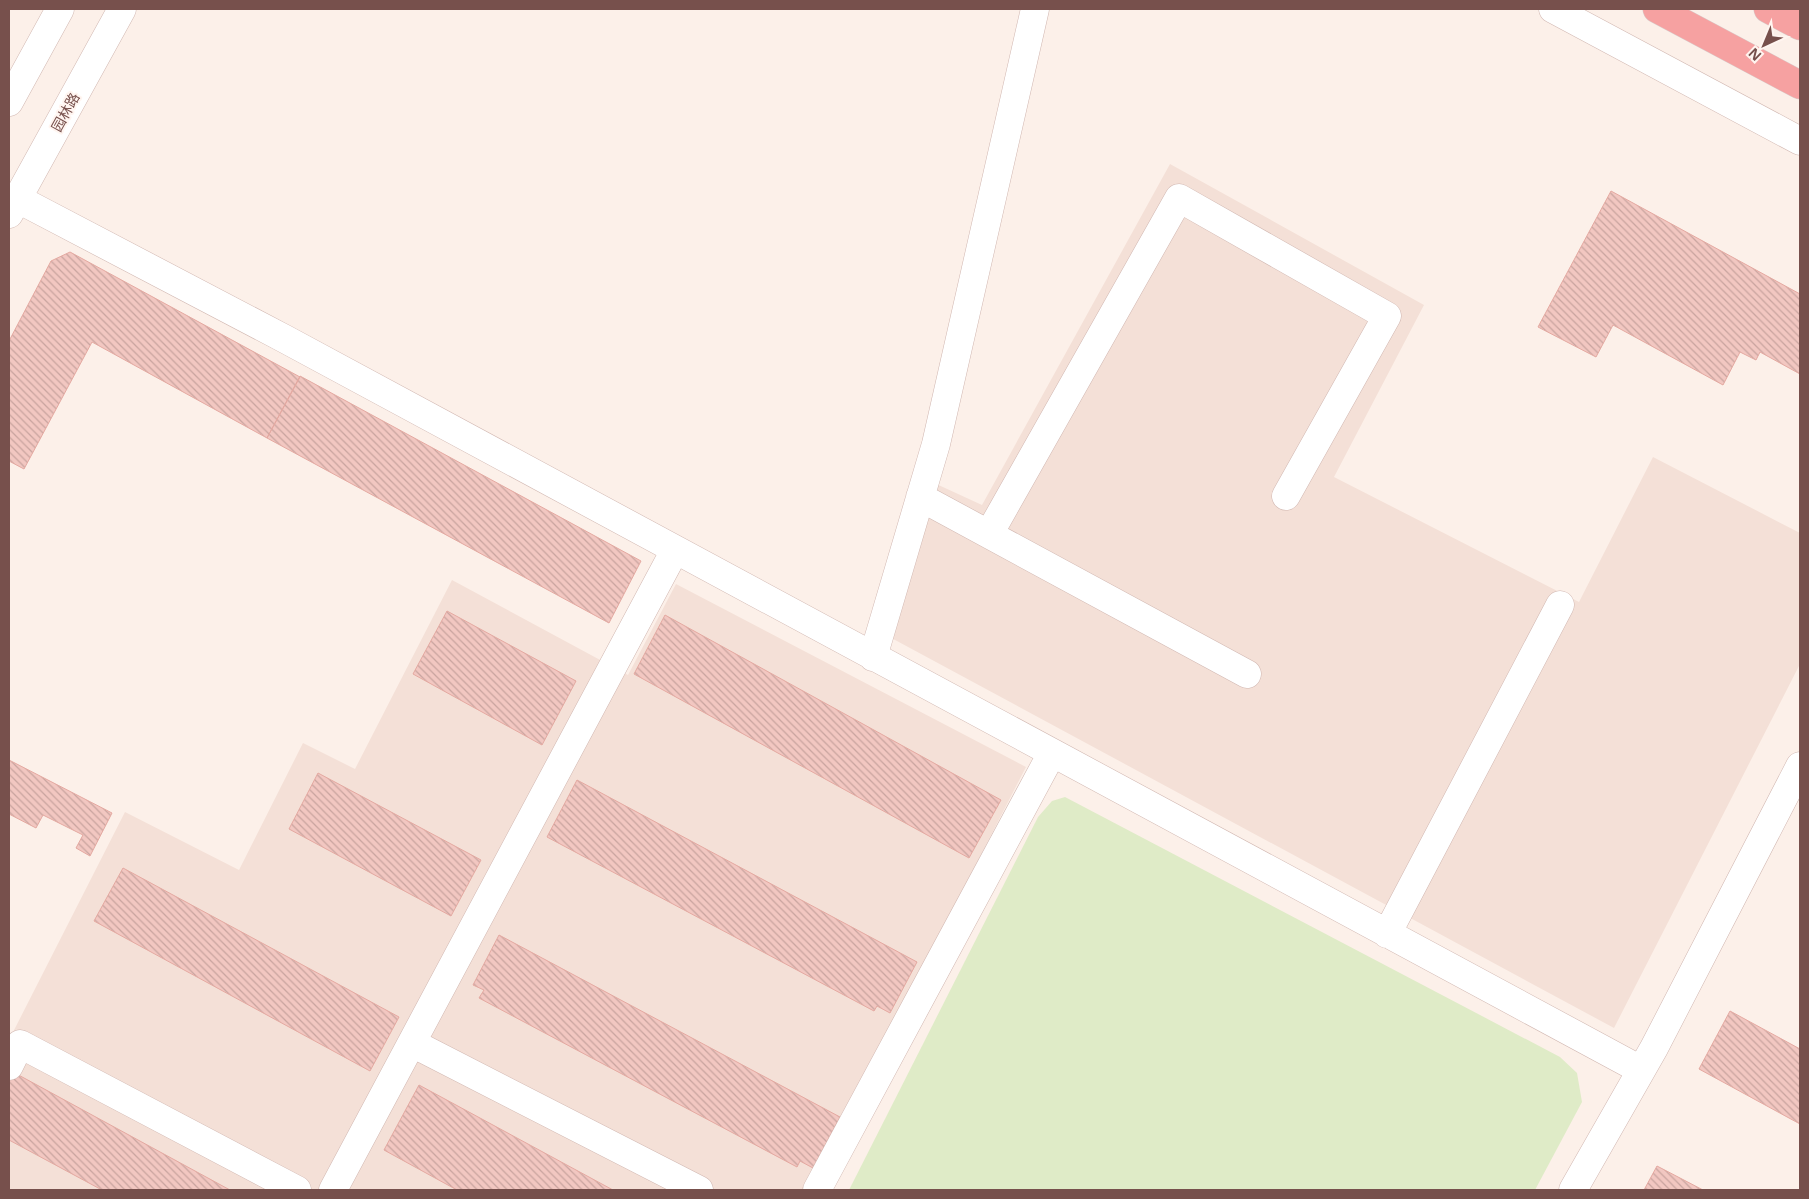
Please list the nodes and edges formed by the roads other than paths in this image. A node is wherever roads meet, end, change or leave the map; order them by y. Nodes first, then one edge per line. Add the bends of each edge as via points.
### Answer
1 (60, 9) edge
2 (122, 9) edge
3 (1035, 9) edge
4 (1553, 9) edge
5 (1657, 9) edge
6 (1768, 9) edge
7 (1800, 26) edge
8 (1800, 85) edge
9 (9, 102) edge
10 (1800, 141) edge
11 (13, 207) edge
12 (1286, 496) dead end
13 (920, 497) junction
14 (990, 534) junction
15 (675, 550) junction
16 (1560, 605) dead end
17 (873, 657) junction
18 (1247, 674) dead end
19 (1052, 753) junction
20 (1800, 766) edge
21 (1387, 934) junction
22 (412, 1043) junction
23 (9, 1066) edge
24 (1641, 1070) junction
25 (297, 1190) edge
26 (334, 1190) edge
27 (698, 1190) edge
28 (816, 1190) edge
29 (1572, 1190) edge

1 - 9 street
2 - 11 street, 园林路
3 - 13 street via 936,444
4 - 10 street
5 - 8 highway
6 - 7 highway
11 - 15 street via 293,344
12 - 14 street via 1387,316 1179,198
13 - 14 street
13 - 17 street
14 - 18 street
15 - 17 street
15 - 22 street
16 - 21 street
17 - 19 street
19 - 21 street
19 - 28 street
20 - 24 street
21 - 24 street
22 - 26 street
22 - 27 street
23 - 25 street via 20,1044
24 - 29 street

